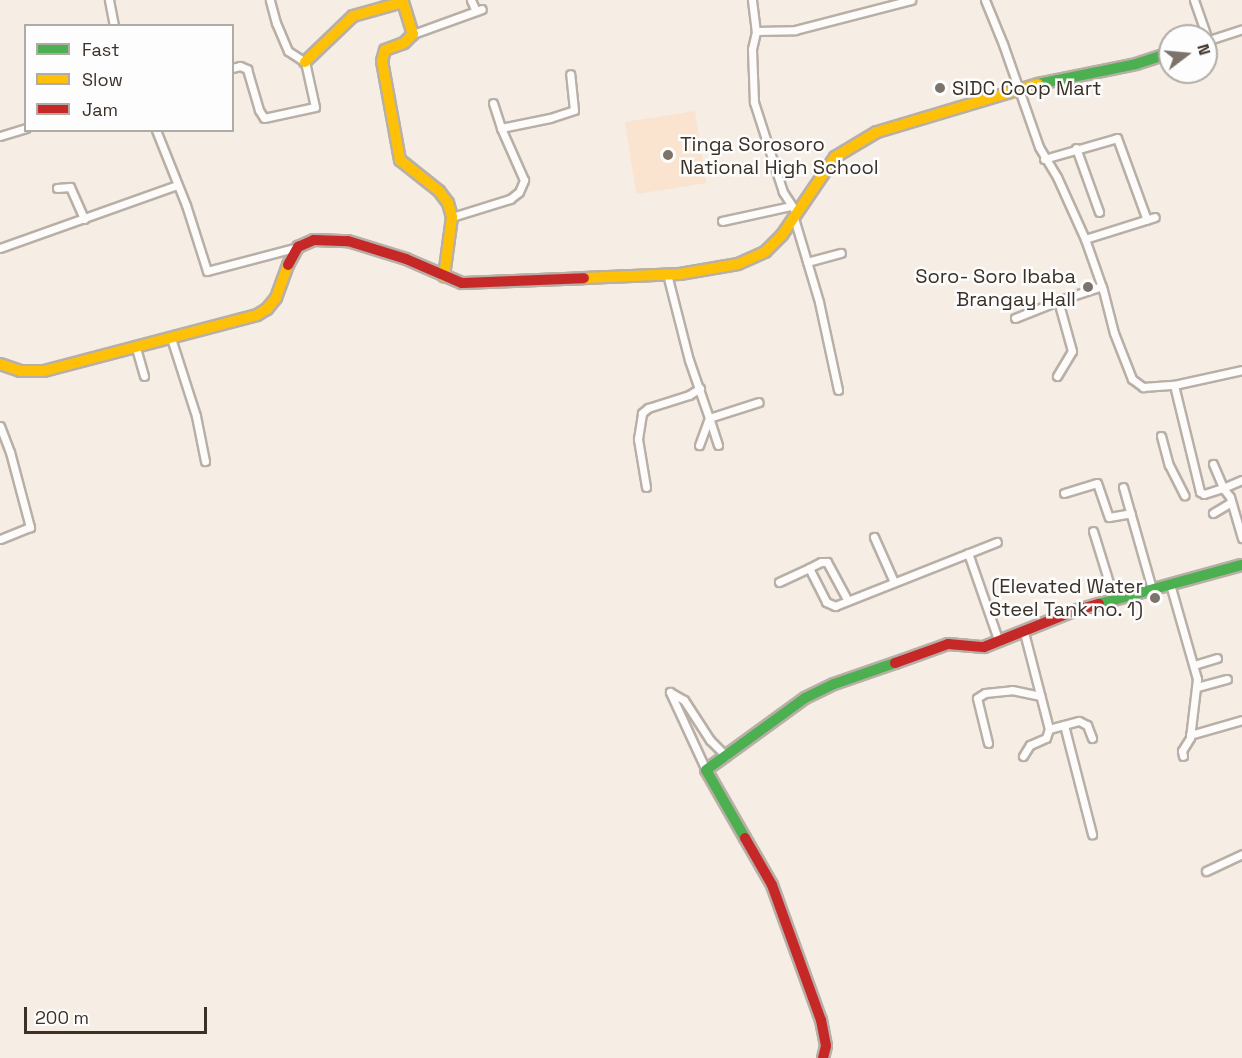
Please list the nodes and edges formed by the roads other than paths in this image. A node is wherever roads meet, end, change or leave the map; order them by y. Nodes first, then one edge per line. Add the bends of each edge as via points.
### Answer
1 (109, 0) edge
2 (270, 0) edge
3 (471, 0) edge
4 (752, 0) edge
5 (911, 0) edge
6 (985, 0) edge
7 (1194, 0) edge
8 (403, 1) edge
9 (114, 24) edge
10 (1202, 24) edge
11 (1242, 29) edge
12 (756, 31) junction
13 (413, 34) junction
14 (1218, 37) edge
15 (1158, 57) edge
16 (305, 62) junction
17 (234, 68) edge
18 (570, 74) dead end
19 (1017, 88) junction
20 (493, 103) dead end
21 (501, 128) junction
22 (24, 129) edge
23 (157, 132) edge
24 (0, 136) edge
25 (1076, 148) junction
26 (1044, 159) junction
27 (177, 185) junction
28 (57, 188) dead end
29 (794, 212) junction
30 (1099, 212) dead end
31 (452, 217) junction
32 (1155, 217) dead end
33 (84, 219) junction
34 (1147, 220) junction
35 (722, 221) dead end
36 (1085, 239) junction
37 (298, 246) junction
38 (0, 248) edge
39 (841, 254) dead end
40 (807, 262) junction
41 (667, 274) junction
42 (444, 276) junction
43 (1102, 286) junction
44 (1060, 300) junction
45 (1015, 318) dead end
46 (171, 338) junction
47 (136, 348) junction
48 (0, 364) edge
49 (1242, 370) edge
50 (144, 376) dead end
51 (1057, 376) dead end
52 (1174, 385) junction
53 (700, 388) junction
54 (838, 390) dead end
55 (759, 402) dead end
56 (709, 418) junction
57 (0, 426) edge
58 (1161, 436) dead end
59 (699, 445) dead end
60 (718, 445) dead end
61 (205, 461) dead end
62 (1213, 464) dead end
63 (1242, 480) edge
64 (646, 487) dead end
65 (1123, 487) dead end
66 (1223, 488) junction
67 (1064, 493) dead end
68 (1184, 495) dead end
69 (1231, 502) junction
70 (1131, 513) junction
71 (1213, 513) dead end
72 (1093, 531) dead end
73 (874, 537) dead end
74 (1242, 538) edge
75 (0, 539) edge
76 (997, 542) dead end
77 (968, 553) junction
78 (1242, 565) edge
79 (809, 568) junction
80 (779, 582) dead end
81 (894, 582) junction
82 (1170, 584) junction
83 (1152, 589) junction
84 (1114, 598) junction
85 (848, 601) junction
86 (1024, 632) junction
87 (999, 642) junction
88 (1217, 658) dead end
89 (1194, 665) junction
90 (1227, 679) dead end
91 (1197, 687) junction
92 (1040, 696) junction
93 (1242, 720) edge
94 (1064, 725) junction
95 (1049, 729) junction
96 (1190, 735) junction
97 (1092, 738) dead end
98 (988, 743) dead end
99 (726, 756) junction
100 (1023, 756) dead end
101 (1183, 756) dead end
102 (706, 770) junction
103 (1092, 834) dead end
104 (1242, 854) edge
105 (1206, 871) dead end
106 (824, 1058) edge

1 - 9 street
2 - 16 street via 288,51
3 - 13 street via 479,10
4 - 12 street
5 - 12 street via 795,30
6 - 19 street
7 - 10 street
8 - 13 street
8 - 16 street via 353,16
11 - 14 street
12 - 29 street via 752,49 754,102 771,158
13 - 31 street via 381,56 398,156 444,196
15 - 19 street
16 - 17 street via 315,107 271,117 261,116 247,69
18 - 21 street via 574,110
19 - 26 street
19 - 29 street via 877,132 835,157
20 - 21 street
21 - 31 street via 519,164 522,187 510,199
22 - 24 street
23 - 27 street
25 - 26 street
25 - 30 street
25 - 34 street via 1112,137 1119,139
26 - 36 street via 1057,177
27 - 33 street
27 - 37 street via 207,271
28 - 33 street via 70,187
29 - 35 street
29 - 40 street
29 - 41 street via 765,252 738,264
31 - 42 street
32 - 34 street
33 - 38 street
34 - 36 street
36 - 43 street
37 - 42 street via 314,240 348,241
37 - 46 street via 276,298 267,309
39 - 40 street
40 - 54 street
41 - 42 street via 493,284 462,283
41 - 53 street
43 - 44 street
43 - 52 street via 1114,333 1132,379 1143,387
44 - 45 street
44 - 51 street via 1072,351
46 - 47 street
46 - 61 street via 196,416
47 - 48 street via 44,371
47 - 50 street
49 - 52 street
52 - 66 street via 1200,492
53 - 56 street
53 - 64 street via 642,413 639,439
55 - 56 street
56 - 59 street
56 - 60 street
57 - 75 street via 30,527
58 - 68 street via 1169,465
62 - 66 street
63 - 66 street
65 - 70 street
66 - 69 street
67 - 70 street via 1097,483 1109,516
69 - 71 street
69 - 74 street
70 - 83 street
72 - 84 street
73 - 81 street
76 - 77 street
77 - 81 street
77 - 87 street
78 - 82 street
79 - 80 street
79 - 85 street via 826,602 835,606
79 - 85 street via 827,562
81 - 85 street
82 - 83 street
82 - 89 street
83 - 84 street
84 - 86 street
86 - 87 street
86 - 92 street
87 - 99 street via 973,648 948,644 818,690
88 - 89 street
89 - 91 street
90 - 91 street
91 - 96 street
92 - 95 street
92 - 98 street via 1005,690 977,698
93 - 96 street
94 - 95 street
94 - 97 street via 1083,722
94 - 103 street
95 - 100 street via 1046,738 1030,745
96 - 101 street
99 - 102 street
99 - 102 street via 710,741 684,700 670,692
102 - 106 street via 772,885 821,1020
104 - 105 street

